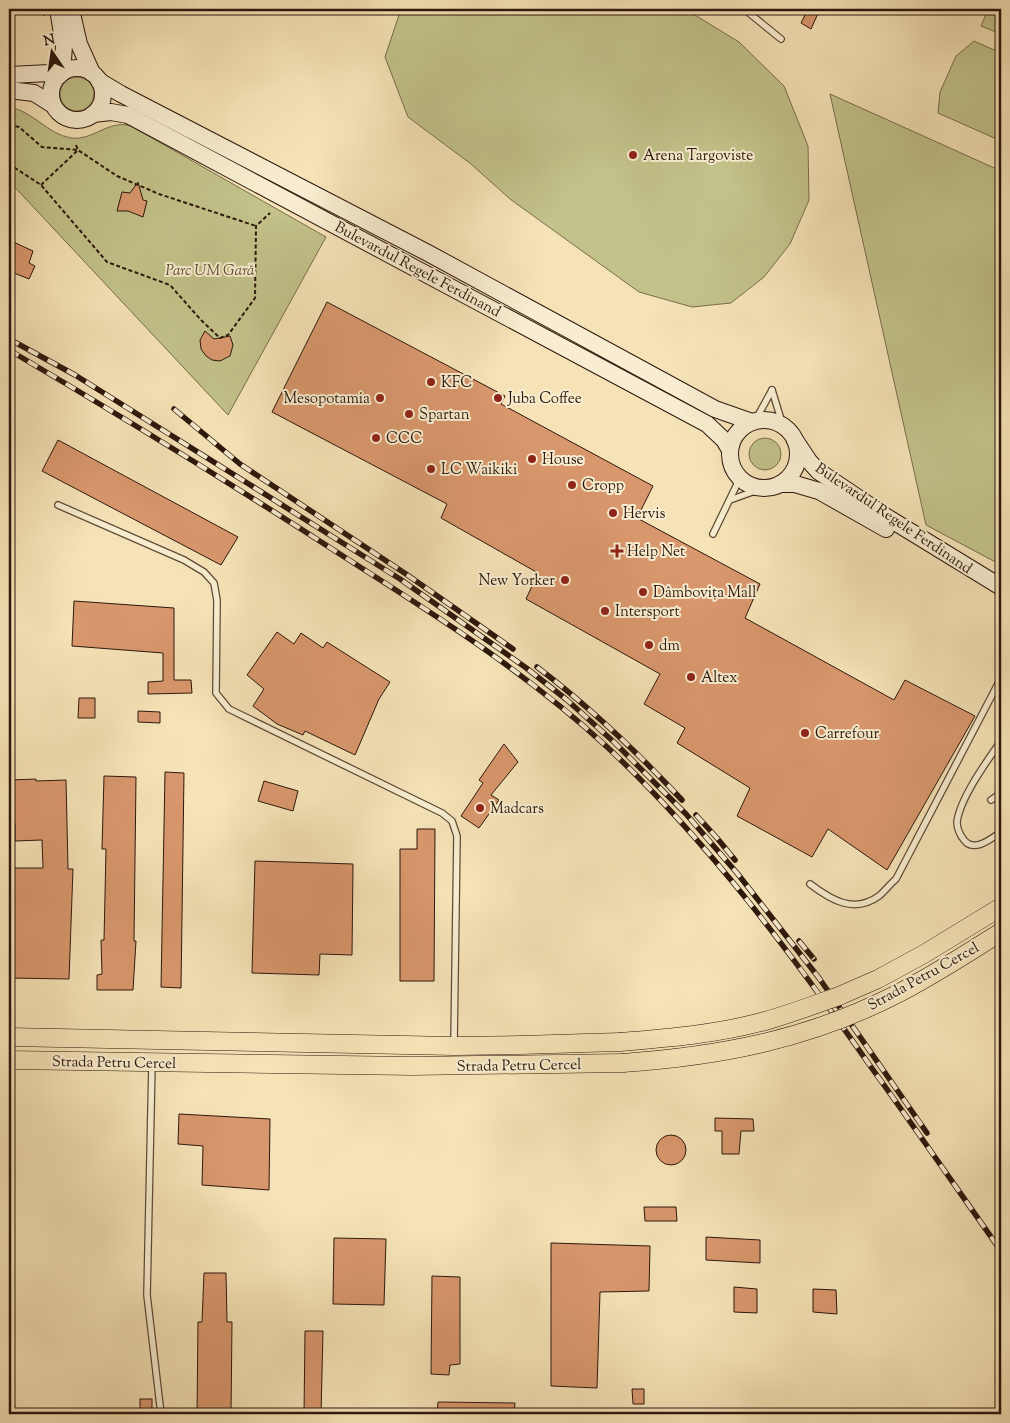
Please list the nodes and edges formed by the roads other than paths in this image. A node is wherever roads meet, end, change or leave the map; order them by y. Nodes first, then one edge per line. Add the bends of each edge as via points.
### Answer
1 (58, 9) edge
2 (71, 9) edge
3 (744, 9) edge
4 (781, 39) dead end
5 (61, 74) junction
6 (17, 75) edge
7 (96, 77) junction
8 (9, 90) edge
9 (53, 105) junction
10 (94, 114) junction
11 (754, 422) junction
12 (783, 426) junction
13 (796, 440) junction
14 (730, 450) junction
15 (740, 478) junction
16 (780, 484) junction
17 (763, 488) junction
18 (730, 500) junction
19 (58, 504) dead end
20 (713, 534) dead end
21 (1001, 587) edge
22 (1001, 594) edge
23 (1001, 678) edge
24 (1001, 741) edge
25 (1001, 793) edge
26 (990, 800) dead end
27 (1001, 832) edge
28 (810, 884) dead end
29 (1001, 907) edge
30 (1001, 932) edge
31 (9, 1037) edge
32 (152, 1040) junction
33 (454, 1046) junction
34 (9, 1060) edge
35 (152, 1062) junction
36 (161, 1414) edge

1 - 5 main road via 64,46
2 - 7 main road via 84,58
3 - 4 lane
5 - 6 main road
5 - 7 main road via 78,68
5 - 9 main road via 52,85
7 - 10 main road via 102,88 102,102
7 - 11 main road, Bulevardul Regele Ferdinand via 121,94 426,252 720,411
8 - 9 main road via 34,93
9 - 10 main road via 62,115 74,120
10 - 14 main road, Bulevardul Regele Ferdinand via 111,112 128,116 344,230 707,424
11 - 12 main road via 773,421
11 - 12 lane via 772,390
11 - 14 main road via 738,431
12 - 13 main road, Bulevardul Regele Ferdinand
13 - 16 main road, Bulevardul Regele Ferdinand via 798,461 788,479
13 - 21 main road, Bulevardul Regele Ferdinand via 818,471
14 - 15 main road, Bulevardul Regele Ferdinand via 734,470
15 - 17 main road
15 - 18 lane
16 - 17 main road
16 - 22 main road, Bulevardul Regele Ferdinand via 795,484 820,491
17 - 18 lane
18 - 20 lane
19 - 33 lane via 184,560 204,572 214,583 217,600 216,693 229,709 442,813 452,821 457,836
23 - 28 lane via 896,879 878,896 852,905 839,903
24 - 27 lane via 969,791 957,824 960,835 972,846
25 - 26 lane
29 - 33 main road, Strada Petru Cercel, bridge via 878,979 764,1022 697,1034 620,1042
30 - 35 main road, Strada Petru Cercel, bridge via 936,973 859,1011 816,1028 738,1050 623,1063 413,1066
31 - 32 main road, Strada Petru Cercel
32 - 33 main road, Strada Petru Cercel
32 - 35 main road
34 - 35 main road, Strada Petru Cercel
35 - 36 lane via 147,1295

